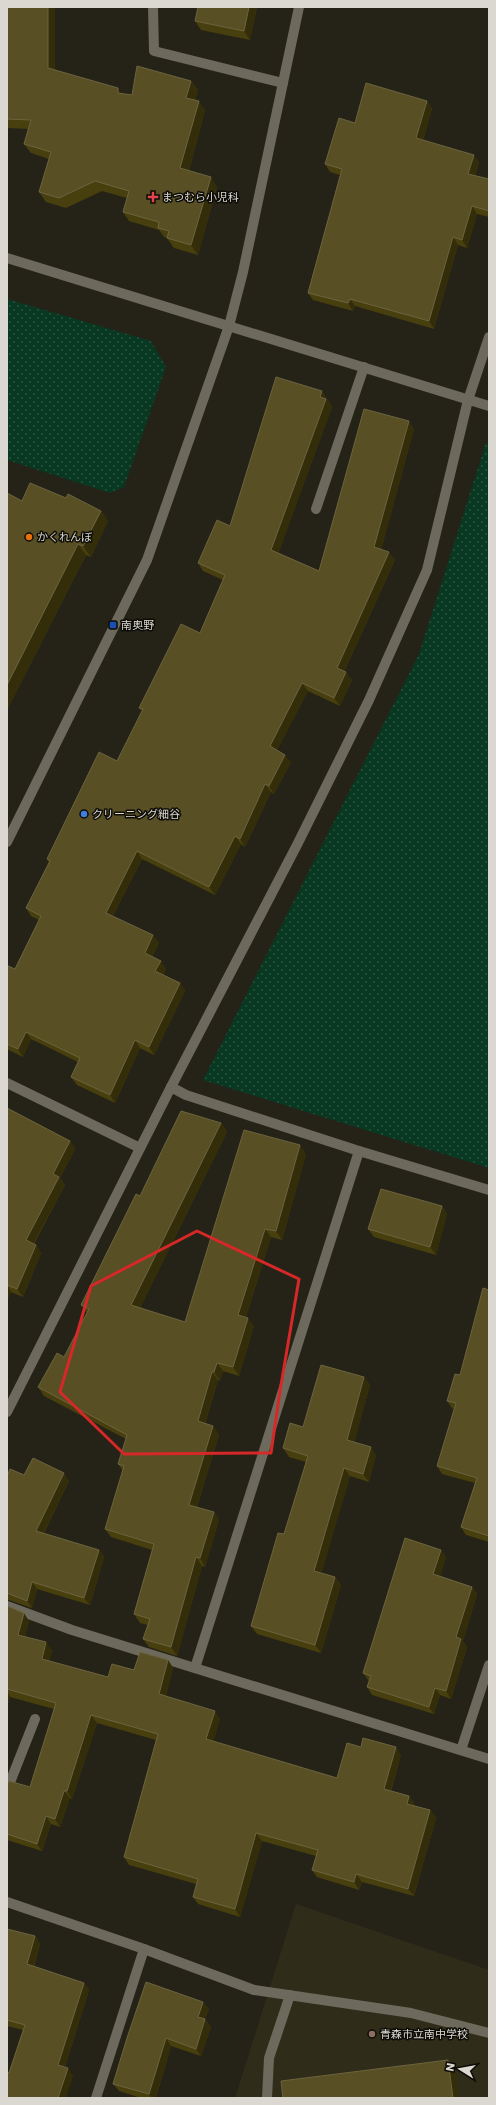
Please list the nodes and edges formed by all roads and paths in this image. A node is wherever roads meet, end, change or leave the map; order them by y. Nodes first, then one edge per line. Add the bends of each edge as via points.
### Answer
1 (153, 7) edge
2 (299, 7) edge
3 (283, 83) junction
4 (7, 258) edge
5 (229, 326) junction
6 (489, 338) edge
7 (364, 367) junction
8 (468, 400) junction
9 (489, 406) edge
10 (316, 509) dead end
11 (7, 842) edge
12 (7, 1083) edge
13 (170, 1087) junction
14 (140, 1148) junction
15 (359, 1151) junction
16 (489, 1190) edge
17 (7, 1412) edge
18 (7, 1606) edge
19 (489, 1664) edge
20 (195, 1668) junction
21 (35, 1719) dead end
22 (461, 1750) junction
23 (489, 1759) edge
24 (7, 1790) edge
25 (7, 1902) edge
26 (144, 1949) junction
27 (290, 1995) junction
28 (489, 2033) edge
29 (96, 2098) edge
30 (267, 2098) edge

1 - 3 street via 154,51
2 - 3 street
3 - 5 street
4 - 5 street
5 - 7 street
5 - 11 street via 147,560
6 - 8 street
7 - 8 street
7 - 10 street
8 - 9 street
8 - 13 street via 427,570 369,700 298,843
12 - 14 street
13 - 14 street
13 - 15 street via 186,1095
14 - 17 street
15 - 16 street
15 - 20 street
18 - 20 street via 72,1630
19 - 22 street
20 - 22 street
21 - 24 street
22 - 23 street
25 - 26 street
26 - 27 street via 254,1990
26 - 29 street
27 - 28 street via 411,2013
27 - 30 street via 270,2058

